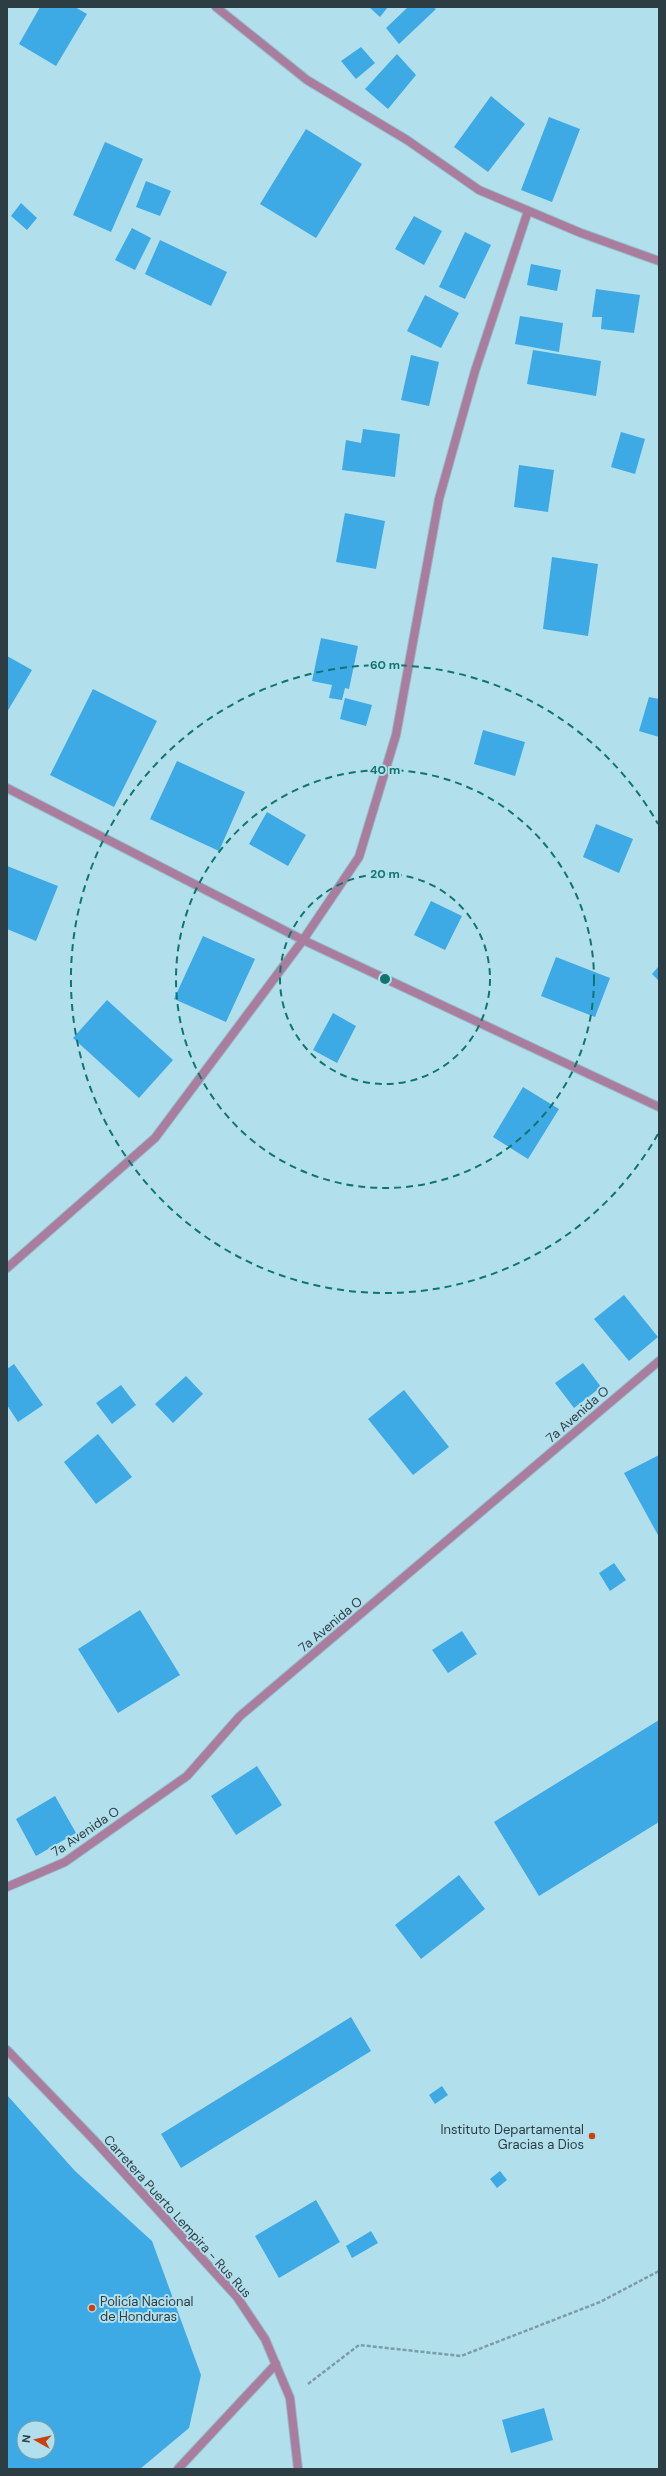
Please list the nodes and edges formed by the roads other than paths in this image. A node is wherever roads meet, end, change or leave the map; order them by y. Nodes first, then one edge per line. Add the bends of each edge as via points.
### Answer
1 (216, 7) edge
2 (528, 211) junction
3 (659, 261) edge
4 (7, 788) edge
5 (303, 940) junction
6 (659, 1107) edge
7 (7, 1268) edge
8 (659, 1361) edge
9 (7, 1887) edge
10 (7, 2050) edge
11 (276, 2364) junction
12 (178, 2469) edge
13 (298, 2469) edge

1 - 2 street via 308,80 407,140 479,190
2 - 3 street
2 - 5 street via 475,371 439,499 396,735 359,857
4 - 5 street
5 - 6 street
5 - 7 street via 155,1138
8 - 9 street, 7a Avenida O via 240,1716 187,1776 65,1862
10 - 11 street, Carretera Puerto Lempira - Rus Rus via 95,2141 237,2296 266,2339
11 - 12 street
11 - 13 street, Carretera Puerto Lempira - Rus Rus via 290,2398

